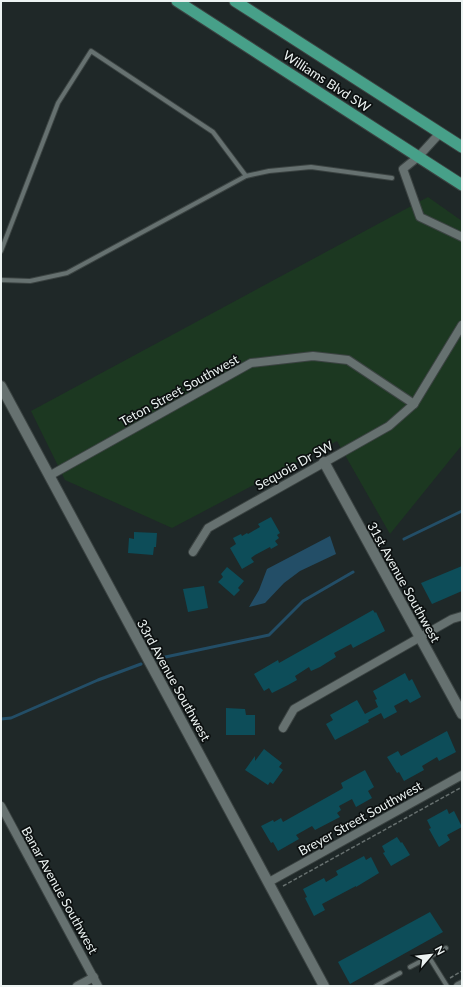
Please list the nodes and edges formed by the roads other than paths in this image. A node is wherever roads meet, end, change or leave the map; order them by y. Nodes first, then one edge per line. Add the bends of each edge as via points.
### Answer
1 (178, 1) edge
2 (234, 1) edge
3 (440, 133) junction
4 (462, 147) edge
5 (418, 157) junction
6 (246, 176) junction
7 (392, 178) dead end
8 (462, 185) edge
9 (462, 237) edge
10 (1, 252) edge
11 (1, 280) edge
12 (462, 324) edge
13 (1, 386) edge
14 (414, 404) junction
15 (324, 462) junction
16 (48, 476) junction
17 (193, 552) dead end
18 (462, 616) edge
19 (419, 638) junction
20 (462, 714) edge
21 (283, 728) dead end
22 (462, 775) edge
23 (1, 806) edge
24 (269, 882) junction
25 (446, 948) dead end
26 (429, 957) junction
27 (410, 967) dead end
28 (400, 973) dead end
29 (94, 977) junction
30 (462, 984) edge
31 (379, 985) edge
32 (77, 986) edge
33 (98, 986) edge
34 (324, 986) edge
35 (447, 986) edge
36 (458, 986) edge

1 - 5 main road, Williams Blvd SW
2 - 3 main road, Williams Blvd SW
3 - 4 main road, Williams Blvd SW
3 - 5 street
5 - 8 main road, Williams Blvd SW
5 - 9 street via 403,169 420,217
6 - 7 lane via 311,167
6 - 10 lane via 213,132 91,51 58,103
6 - 11 lane via 67,273 30,281
12 - 14 street, Sequoia Dr SW
13 - 16 street, 33rd Avenue Southwest
14 - 15 street, Sequoia Dr SW via 389,426
14 - 16 street, Teton Street Southwest via 348,360 313,356 251,363
15 - 17 street, Sequoia Dr SW via 208,528
15 - 19 street, 31st Avenue Southwest
16 - 24 street, 33rd Avenue Southwest
18 - 19 street
19 - 20 street, 31st Avenue Southwest
19 - 21 street via 294,709
22 - 24 street, Breyer Street Southwest
23 - 29 street, Banar Avenue Southwest
24 - 34 street, 33rd Avenue Southwest
25 - 26 lane
26 - 27 lane
26 - 35 lane
28 - 31 lane
29 - 32 street
29 - 33 street, Banar Avenue Southwest
30 - 36 street

